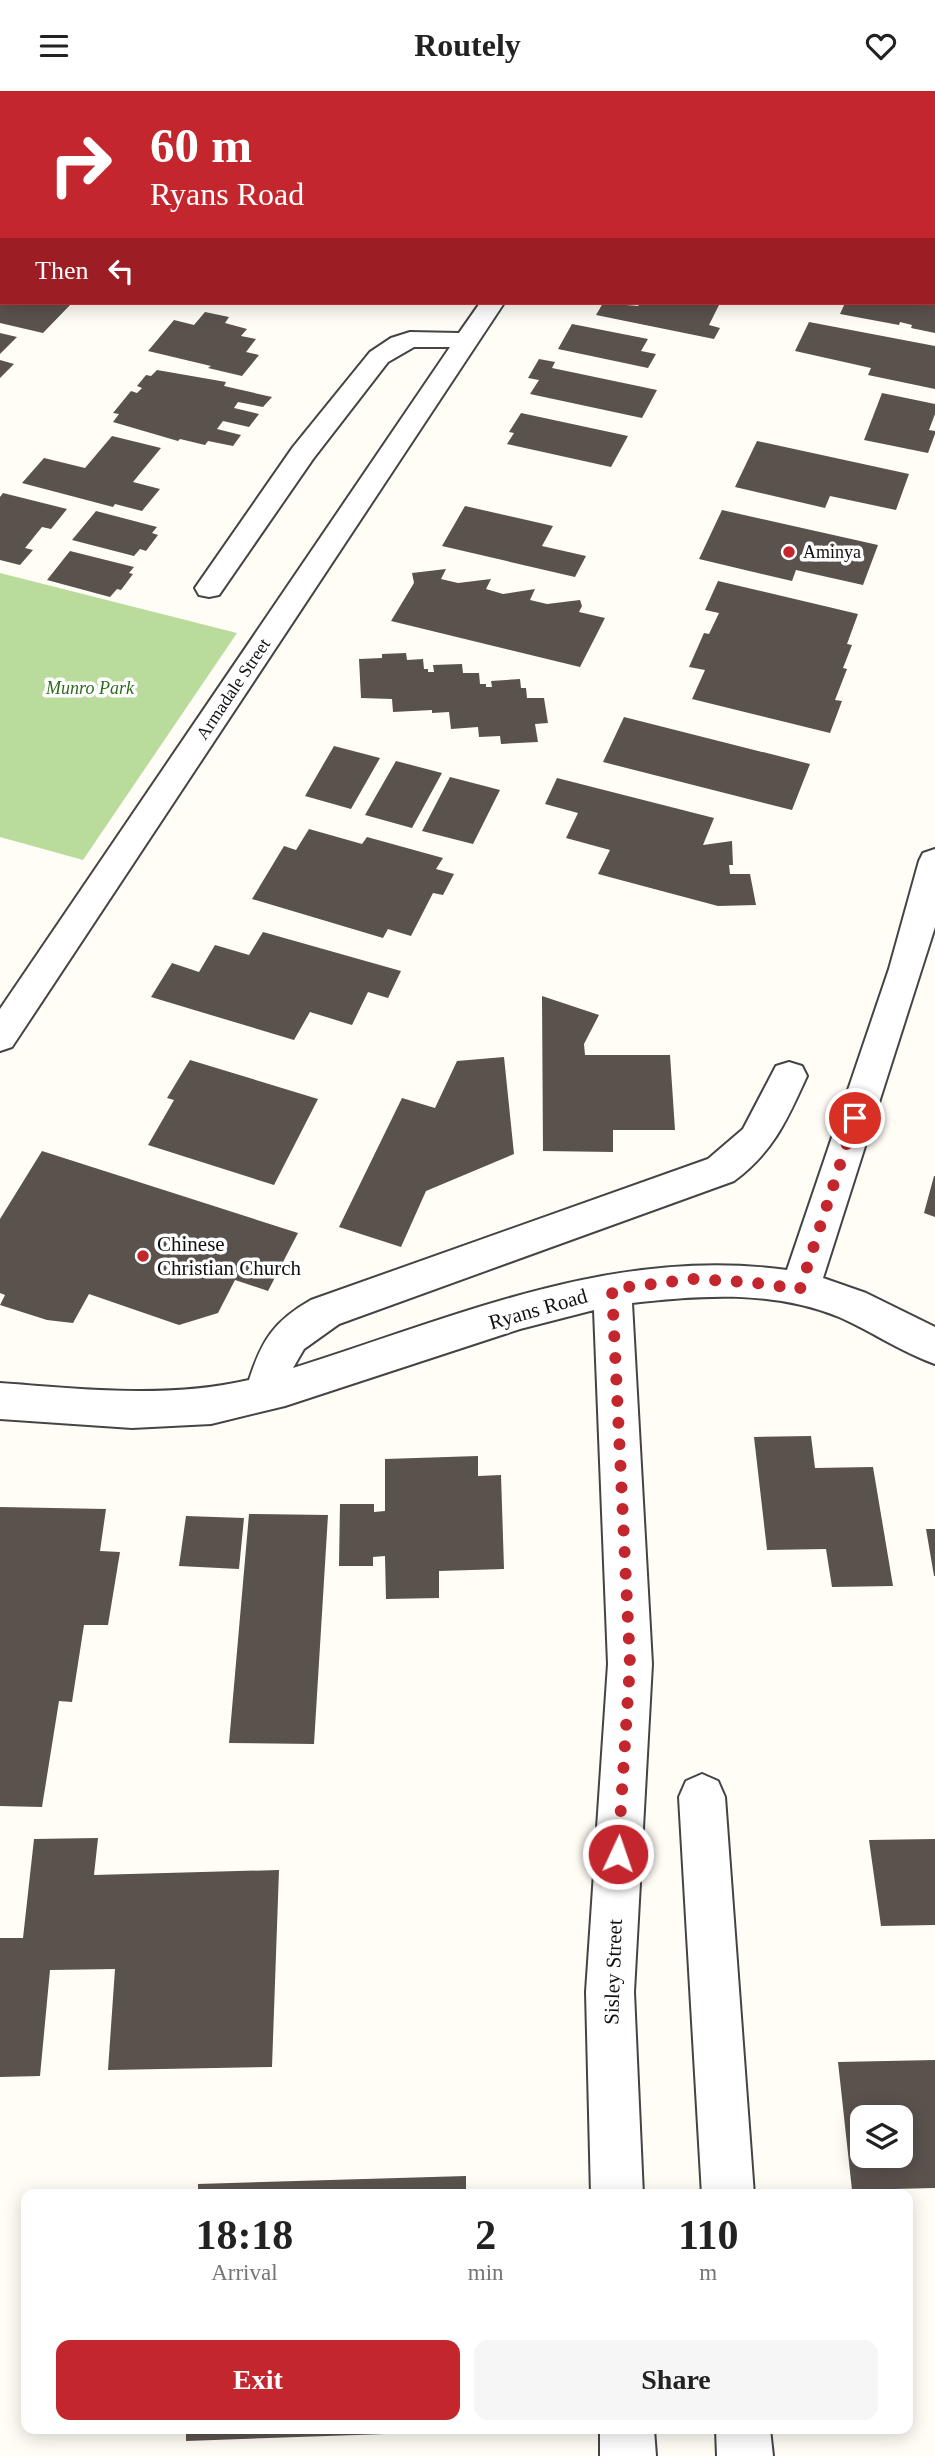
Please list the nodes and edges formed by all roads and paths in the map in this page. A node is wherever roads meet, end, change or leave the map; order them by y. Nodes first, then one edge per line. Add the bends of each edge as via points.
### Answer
1 (491, 305) edge
2 (466, 341) junction
3 (209, 588) dead end
4 (935, 861) edge
5 (0, 1037) edge
6 (789, 1076) dead end
7 (612, 1289) junction
8 (800, 1289) junction
9 (935, 1347) edge
10 (264, 1394) junction
11 (0, 1401) edge
12 (702, 1797) dead end
13 (617, 2189) edge
14 (728, 2189) edge
15 (626, 2434) edge
16 (743, 2434) edge
17 (628, 2456) edge
18 (745, 2456) edge

1 - 2 street, Armadale Street
2 - 3 street via 409,338 379,357 303,453
2 - 5 street, Armadale Street
4 - 8 street via 923,918
6 - 10 street via 764,1131 747,1153 721,1170 325,1312 288,1336 277,1353
7 - 8 street, Ryans Road via 692,1279
7 - 10 street, Ryans Road via 544,1305
7 - 13 street, Sisley Street via 630,1664 610,1992
8 - 9 street, Ryans Road via 842,1302
10 - 11 street, Ryans Road via 211,1406 149,1410
12 - 14 street
15 - 17 street
16 - 18 street

